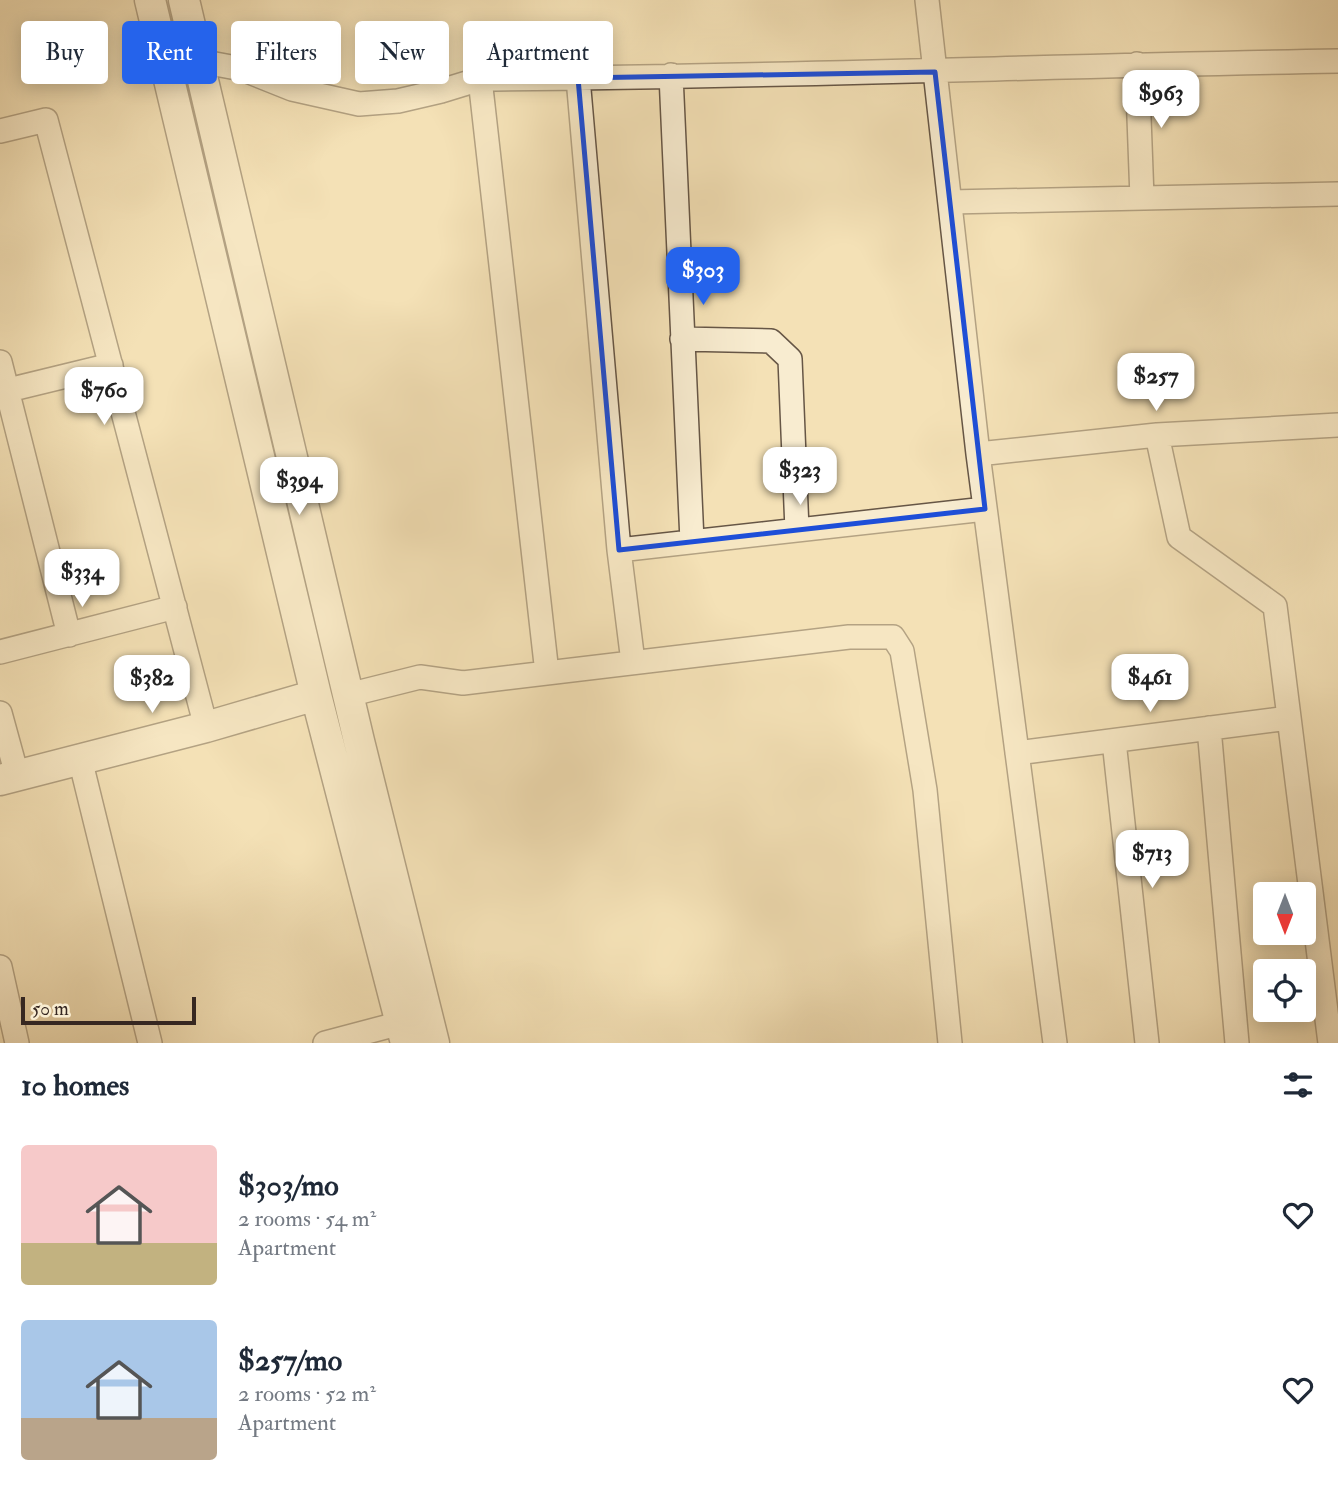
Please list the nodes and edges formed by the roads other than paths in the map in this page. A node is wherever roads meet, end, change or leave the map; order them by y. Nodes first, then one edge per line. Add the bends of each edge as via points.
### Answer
1 (150, 0) edge
2 (184, 0) edge
3 (927, 0) edge
4 (189, 21) edge
5 (1338, 61) edge
6 (217, 64) edge
7 (1137, 64) junction
8 (935, 72) junction
9 (671, 75) junction
10 (613, 77) edge
11 (204, 84) edge
12 (464, 84) edge
13 (481, 84) edge
14 (579, 84) edge
15 (0, 131) edge
16 (1338, 194) edge
17 (1142, 198) junction
18 (950, 202) junction
19 (682, 339) junction
20 (0, 362) edge
21 (111, 365) junction
22 (4, 391) edge
23 (1338, 425) edge
24 (1157, 435) junction
25 (978, 454) junction
26 (985, 509) junction
27 (797, 530) junction
28 (692, 541) junction
29 (620, 550) junction
30 (174, 607) junction
31 (69, 635) junction
32 (0, 652) edge
33 (633, 662) junction
34 (547, 673) junction
35 (316, 695) junction
36 (348, 695) junction
37 (0, 713) edge
38 (1289, 718) junction
39 (206, 727) junction
40 (1209, 728) junction
41 (1114, 741) junction
42 (1017, 753) junction
43 (80, 759) junction
44 (8, 778) edge
45 (369, 779) junction
46 (339, 786) junction
47 (0, 967) edge
48 (404, 1033) edge
49 (17, 1043) edge
50 (150, 1043) edge
51 (325, 1043) edge
52 (434, 1043) edge
53 (950, 1043) edge
54 (1055, 1043) edge
55 (1147, 1043) edge
56 (1237, 1043) edge
57 (1330, 1043) edge

1 - 35 street
2 - 4 street
3 - 8 street
5 - 7 street
6 - 12 street via 292,89 359,104 398,101
7 - 8 street
7 - 17 street
8 - 9 street
8 - 18 street
9 - 10 street
9 - 19 street
11 - 36 street
13 - 34 street
14 - 29 street
15 - 21 street via 46,120
16 - 17 street
17 - 18 street
18 - 25 street
19 - 27 street via 771,341 790,359
19 - 28 street
20 - 22 street
21 - 22 street
21 - 30 street
22 - 31 street
23 - 24 street
24 - 25 street
24 - 38 street via 1179,537 1275,606
25 - 26 street
26 - 27 street
26 - 42 street
27 - 28 street
28 - 29 street
29 - 33 street
30 - 31 street
30 - 39 street
31 - 32 street
33 - 34 street
33 - 53 street via 849,637 893,637 902,651 925,790
34 - 36 street via 463,683 420,677
35 - 39 street
35 - 46 street
36 - 45 street
37 - 44 street
38 - 40 street
38 - 57 street
39 - 43 street
40 - 41 street
40 - 56 street
41 - 42 street
41 - 55 street
42 - 54 street
43 - 44 street
43 - 50 street
45 - 46 street
45 - 52 street
46 - 48 street
47 - 49 street
48 - 51 street

